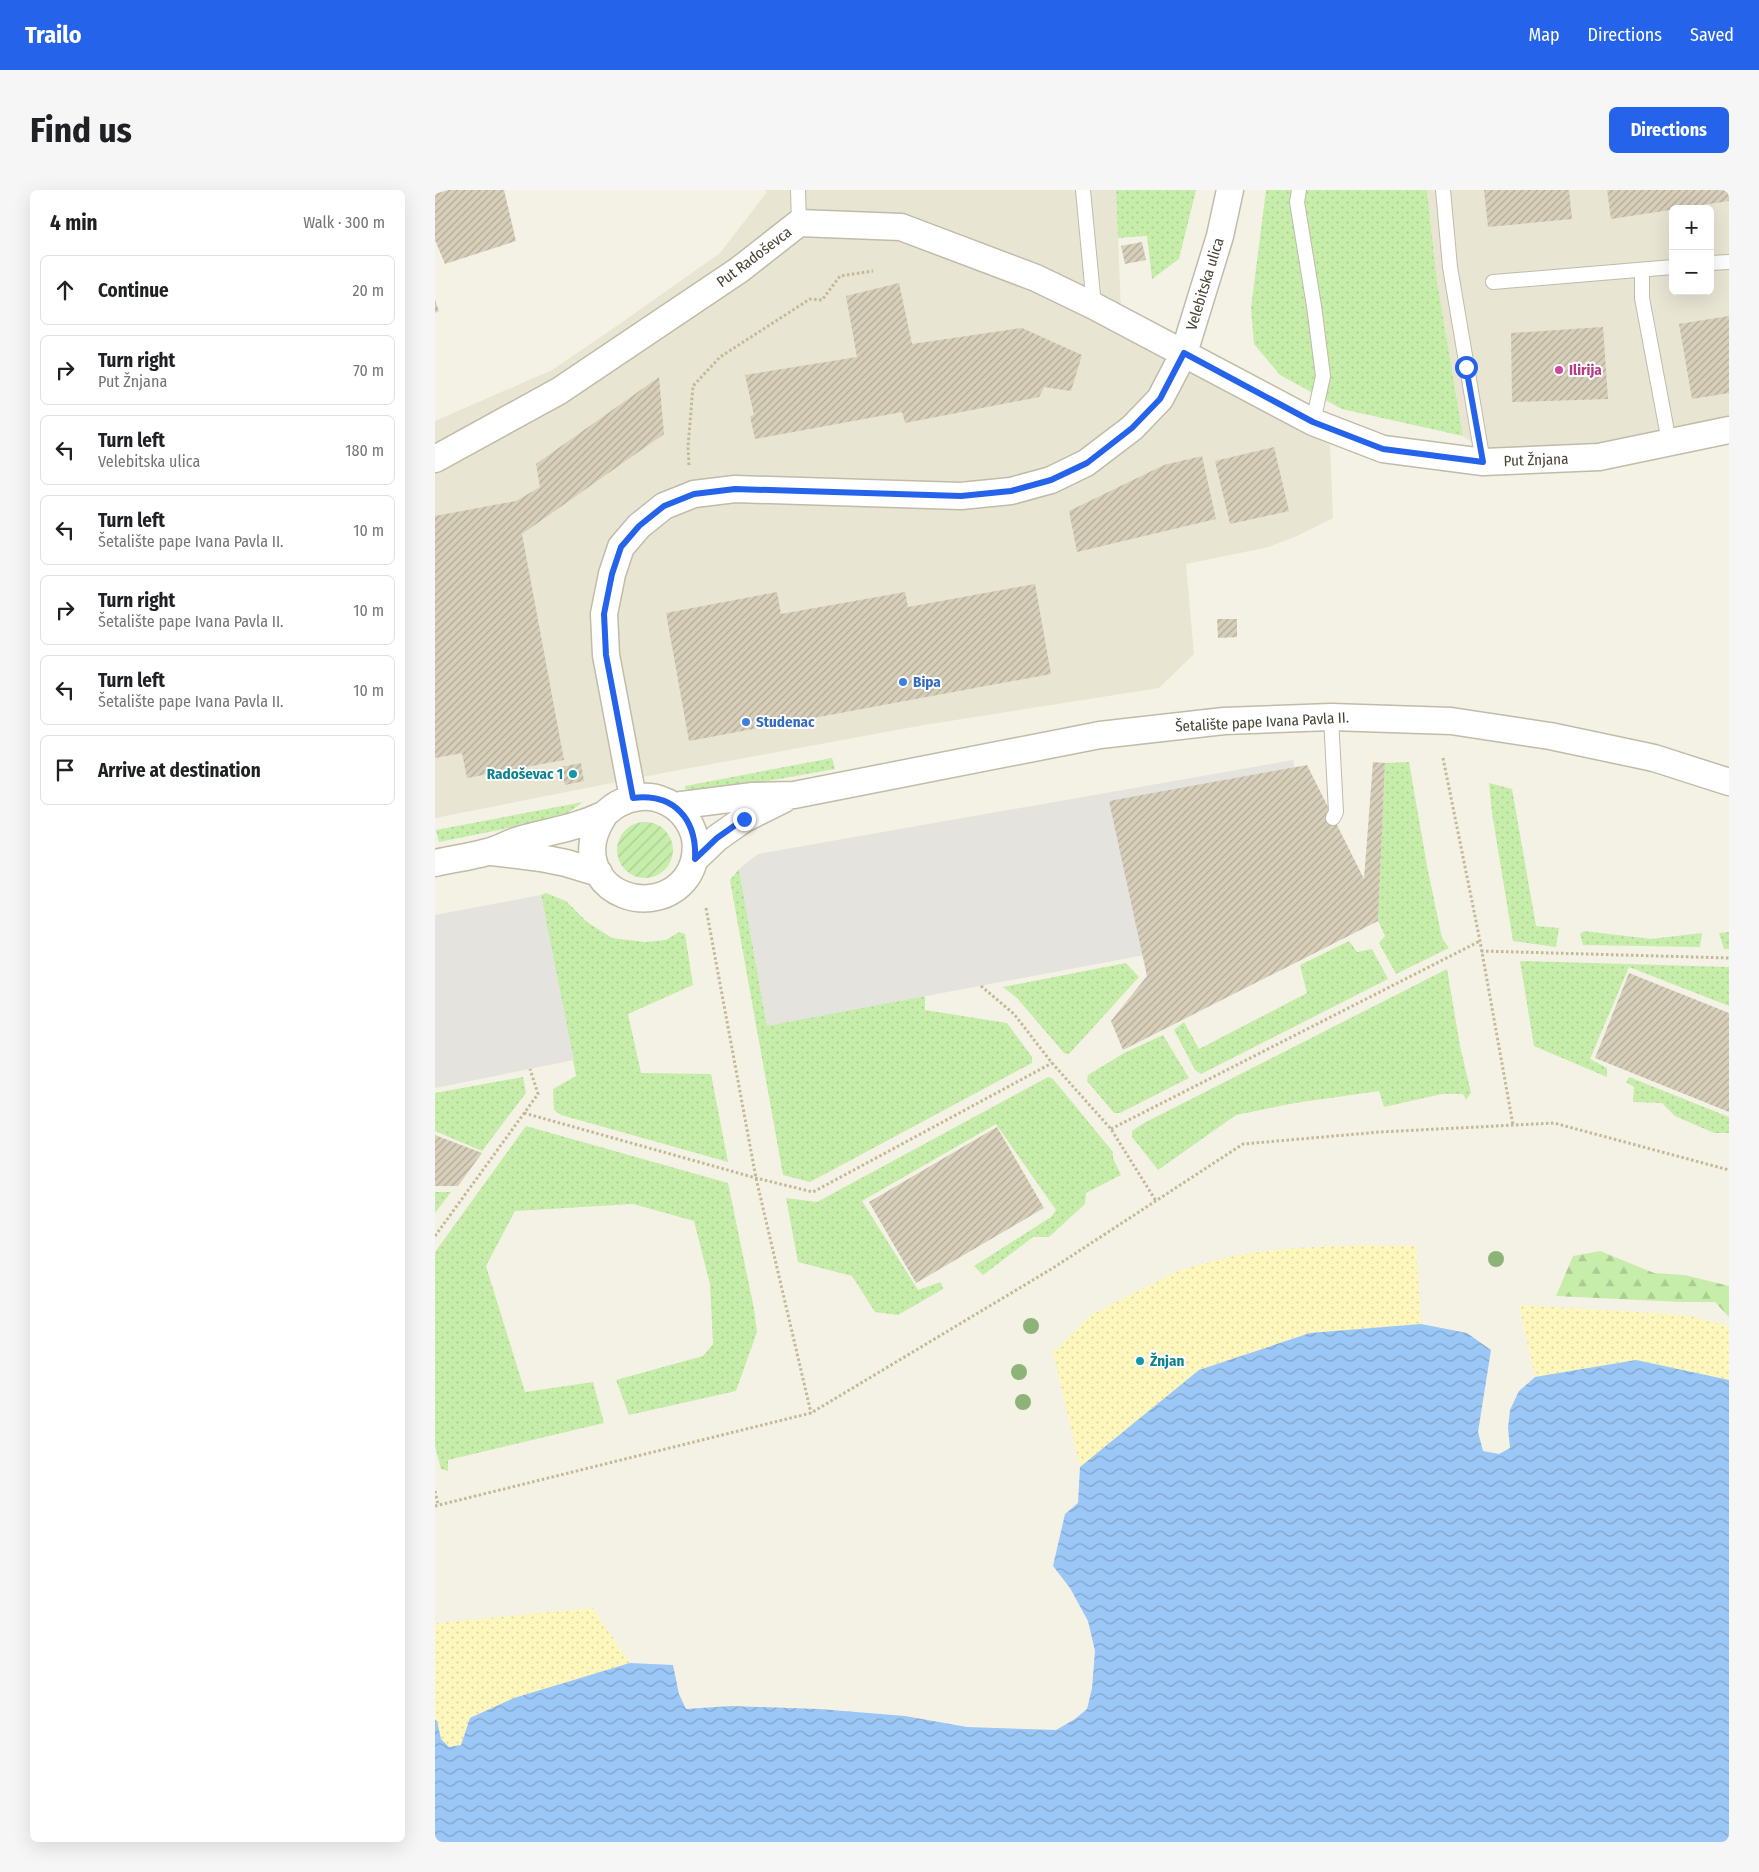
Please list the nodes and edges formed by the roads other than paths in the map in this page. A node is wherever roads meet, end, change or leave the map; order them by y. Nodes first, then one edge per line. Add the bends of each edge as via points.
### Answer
1 (799, 190) edge
2 (1083, 190) edge
3 (1230, 190) edge
4 (1299, 190) edge
5 (1443, 190) edge
6 (799, 224) junction
7 (1729, 262) edge
8 (1714, 263) edge
9 (1669, 267) edge
10 (1643, 270) junction
11 (1493, 282) dead end
12 (1094, 306) junction
13 (1184, 353) junction
14 (1313, 422) junction
15 (1729, 430) edge
16 (1669, 442) junction
17 (435, 459) edge
18 (1483, 462) junction
19 (1331, 717) junction
20 (1729, 782) edge
21 (794, 795) junction
22 (633, 798) junction
23 (674, 806) junction
24 (605, 814) junction
25 (1333, 818) dead end
26 (489, 852) junction
27 (695, 859) junction
28 (435, 863) edge
29 (599, 873) junction

1 - 6 lane
2 - 12 lane
3 - 13 street, Velebitska ulica via 1220,236
4 - 14 lane via 1297,202 1323,376
5 - 18 lane via 1450,267
6 - 12 street, Put Radoševca via 901,227 1036,278
6 - 17 street, Put Radoševca via 739,270 559,390
7 - 8 lane
9 - 10 lane
10 - 11 lane
10 - 16 lane via 1643,298
12 - 13 street, Put Radoševca
13 - 14 street, Put Žnjana
13 - 22 street, Velebitska ulica via 1160,399 1132,428 1087,463 1051,480 1011,491 961,496 735,489 694,494 664,506 639,526 621,547 604,614 608,664
14 - 18 street, Put Žnjana via 1383,449
15 - 16 street, Put Žnjana
16 - 18 street, Put Žnjana via 1599,457
19 - 20 street, Šetalište pape Ivana Pavla II. via 1451,721 1550,736 1654,758
19 - 21 street, Šetalište pape Ivana Pavla II. via 1224,721 1100,735
19 - 25 lane via 1336,812
21 - 23 street, Šetalište pape Ivana Pavla II. via 753,796
21 - 27 street, Šetalište pape Ivana Pavla II. via 744,819
22 - 23 street, Šetalište pape Ivana Pavla II. via 646,796
22 - 24 street, Šetalište pape Ivana Pavla II. via 617,804
23 - 27 street, Šetalište pape Ivana Pavla II. via 693,830
24 - 26 street, Šetalište pape Ivana Pavla II. via 574,827 518,840
24 - 29 street via 596,827 593,843 593,858
26 - 28 street, Šetalište pape Ivana Pavla II.
26 - 29 street, Šetalište pape Ivana Pavla II. via 541,858
27 - 29 street, Šetalište pape Ivana Pavla II. via 680,885 653,899 637,899 622,894 609,886

